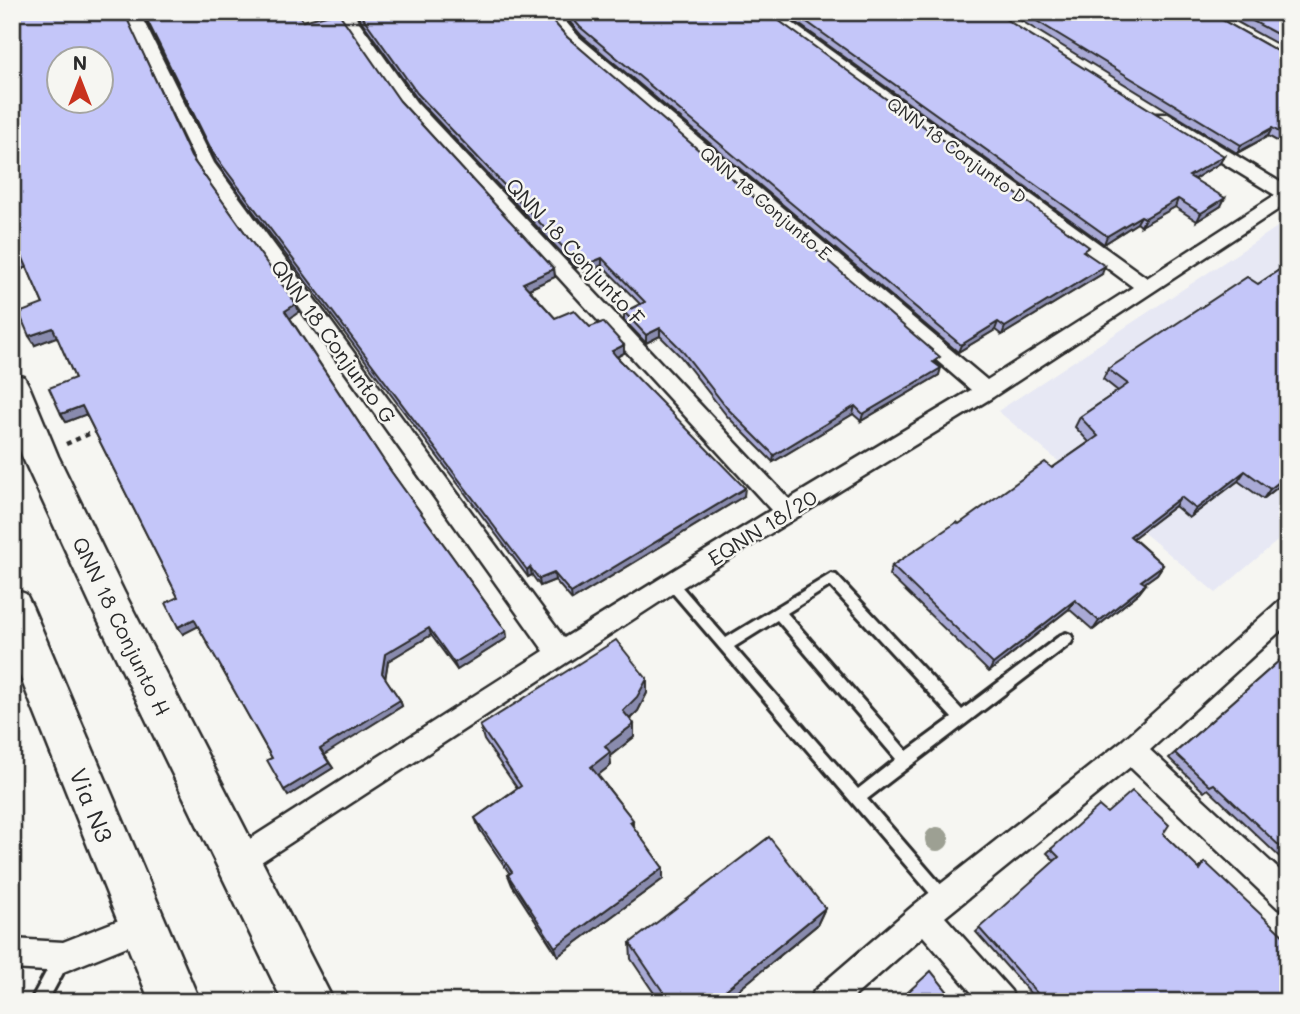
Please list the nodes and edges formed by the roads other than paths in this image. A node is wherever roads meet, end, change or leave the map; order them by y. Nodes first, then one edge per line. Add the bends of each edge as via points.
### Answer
1 (131, 12) edge
2 (344, 12) edge
3 (549, 12) edge
4 (767, 12) edge
5 (1149, 109) edge
6 (1288, 195) edge
7 (1147, 288) junction
8 (12, 386) edge
9 (986, 391) junction
10 (26, 446) edge
11 (786, 511) junction
12 (670, 583) junction
13 (12, 606) edge
14 (1288, 608) edge
15 (778, 612) junction
16 (1066, 639) dead end
17 (725, 646) junction
18 (561, 654) junction
19 (962, 719) junction
20 (1131, 750) junction
21 (907, 761) junction
22 (857, 799) junction
23 (239, 863) junction
24 (1288, 898) edge
25 (934, 907) junction
26 (142, 926) junction
27 (12, 954) edge
28 (63, 957) junction
29 (38, 1002) edge
30 (175, 1002) edge
31 (309, 1002) edge
32 (825, 1002) edge
33 (1000, 1002) edge

1 - 18 street, QNN 18 Conjunto G via 206,163
2 - 11 street, QNN 18 Conjunto F via 410,105
3 - 9 street, QNN 18 Conjunto E via 574,40
4 - 7 street, QNN 18 Conjunto D
5 - 6 street
6 - 7 street, EQNN 18/20
7 - 9 street, EQNN 18/20
8 - 10 main road, QNN 18 Conjunto H
9 - 11 street, EQNN 18/20
10 - 23 main road, QNN 18 Conjunto H
11 - 12 street, EQNN 18/20
12 - 17 lane
12 - 18 street, EQNN 18/20
13 - 26 main road, Via N3
14 - 20 street
15 - 17 lane
15 - 19 lane via 831,579
15 - 21 lane
16 - 19 lane
17 - 22 lane
18 - 23 street, EQNN 18/20
19 - 21 lane
20 - 24 street
20 - 25 street
21 - 22 lane
22 - 25 lane
23 - 31 main road
25 - 32 street
25 - 33 street
26 - 28 street
26 - 30 main road, Via N3
27 - 28 street
28 - 29 lane

